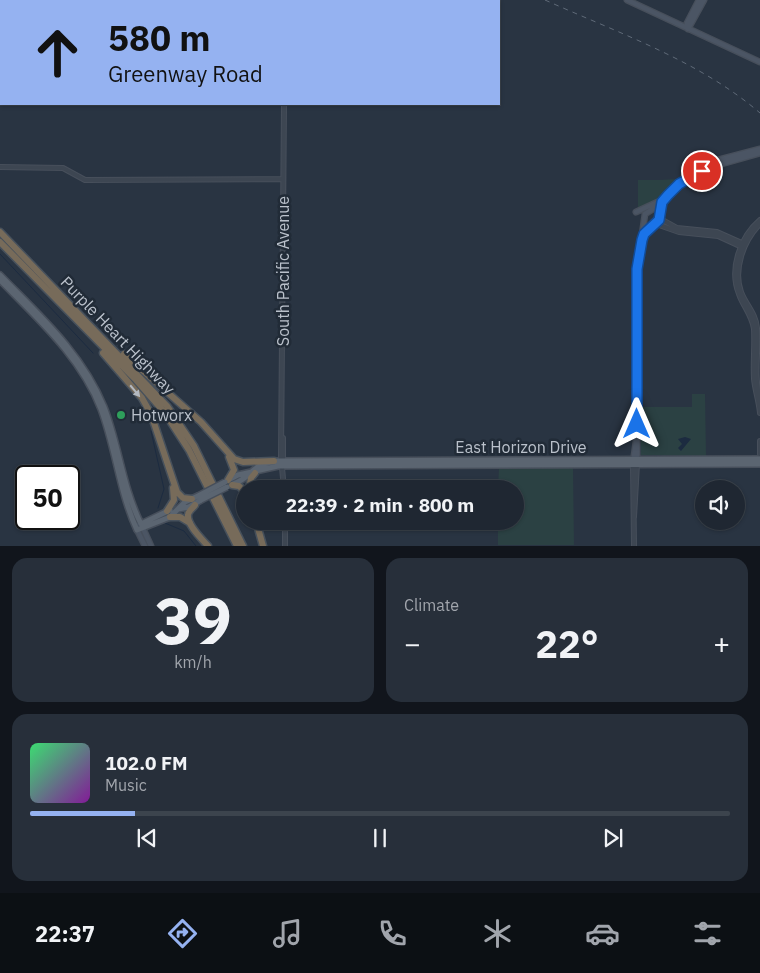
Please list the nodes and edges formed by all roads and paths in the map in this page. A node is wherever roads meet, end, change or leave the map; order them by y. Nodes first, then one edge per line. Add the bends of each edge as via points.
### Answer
1 (627, 0) edge
2 (698, 0) edge
3 (704, 0) edge
4 (688, 29) junction
5 (760, 62) edge
6 (284, 105) edge
7 (760, 151) edge
8 (0, 167) edge
9 (283, 179) junction
10 (663, 200) junction
11 (651, 210) junction
12 (636, 212) dead end
13 (659, 216) junction
14 (760, 220) edge
15 (645, 221) junction
16 (654, 224) junction
17 (760, 224) edge
18 (0, 232) edge
19 (644, 234) junction
20 (0, 242) edge
21 (744, 246) junction
22 (0, 275) edge
23 (0, 280) edge
24 (80, 315) junction
25 (36, 317) junction
26 (82, 326) junction
27 (54, 330) junction
28 (77, 361) junction
29 (94, 394) junction
30 (760, 398) edge
31 (102, 402) junction
32 (760, 413) edge
33 (109, 430) junction
34 (760, 441) edge
35 (228, 453) junction
36 (760, 454) edge
37 (760, 459) edge
38 (494, 460) junction
39 (565, 460) junction
40 (274, 461) junction
41 (635, 462) junction
42 (283, 463) junction
43 (537, 464) junction
44 (760, 464) edge
45 (466, 465) junction
46 (252, 473) junction
47 (251, 480) edge
48 (284, 480) edge
49 (173, 481) junction
50 (228, 484) junction
51 (236, 485) edge
52 (196, 500) junction
53 (168, 514) junction
54 (191, 524) junction
55 (139, 527) junction
56 (259, 530) edge
57 (284, 530) edge
58 (145, 546) edge
59 (151, 546) edge
60 (208, 546) edge
61 (236, 546) edge
62 (243, 546) edge
63 (263, 546) edge
64 (285, 546) edge
65 (634, 546) edge

1 - 4 main road
2 - 4 main road
3 - 4 main road
4 - 5 main road
6 - 9 street, South Pacific Avenue
7 - 10 main road via 710,163 686,176
8 - 9 street via 63,168 85,180
9 - 42 street, South Pacific Avenue
10 - 11 main road
10 - 12 main road
10 - 13 main road
11 - 13 main road
11 - 15 main road via 645,214
13 - 16 main road
13 - 21 street via 677,228 711,230
14 - 21 street via 750,231
15 - 16 main road
15 - 19 main road
16 - 19 main road
16 - 21 street via 679,232 718,236
17 - 21 street
18 - 24 highway, Purple Heart Highway
19 - 41 main road via 637,269
20 - 26 highway, Purple Heart Highway
21 - 30 street via 738,282 755,319
21 - 32 street via 736,262 736,282 754,328 755,386
22 - 27 main road
23 - 25 main road
24 - 35 highway via 202,422
24 - 62 highway, Purple Heart Highway via 150,387 179,423 202,461
25 - 27 main road
25 - 28 main road
26 -> 49 highway via 142,398 151,414
26 - 61 highway, Purple Heart Highway via 172,422
27 - 28 main road
28 - 29 main road
28 - 31 main road
29 - 31 main road
29 - 33 main road
31 - 33 main road
33 - 55 main road
34 - 36 street
35 - 40 highway via 240,462
35 - 50 highway via 234,469
37 - 41 main road, East Horizon Drive
38 - 39 main road, East Horizon Drive
38 - 42 main road, East Horizon Drive
38 - 45 main road
39 - 41 main road, East Horizon Drive
39 - 43 main road
40 - 42 main road
40 - 46 main road via 259,465
41 - 43 main road, East Horizon Drive
41 - 44 main road, East Horizon Drive
41 - 65 street
42 - 45 main road, East Horizon Drive
42 - 46 main road
42 - 48 street, South Pacific Avenue
43 - 45 main road, East Horizon Drive
46 - 47 highway
46 - 50 main road
49 - 52 highway via 179,495
49 - 53 highway via 174,500
50 - 51 highway
50 - 52 main road, bridge
52 - 53 main road
52 - 54 highway via 188,513
53 - 54 highway via 183,517
53 - 55 main road
54 - 60 highway
55 - 58 main road
55 - 59 main road
56 - 63 highway
57 - 64 street

